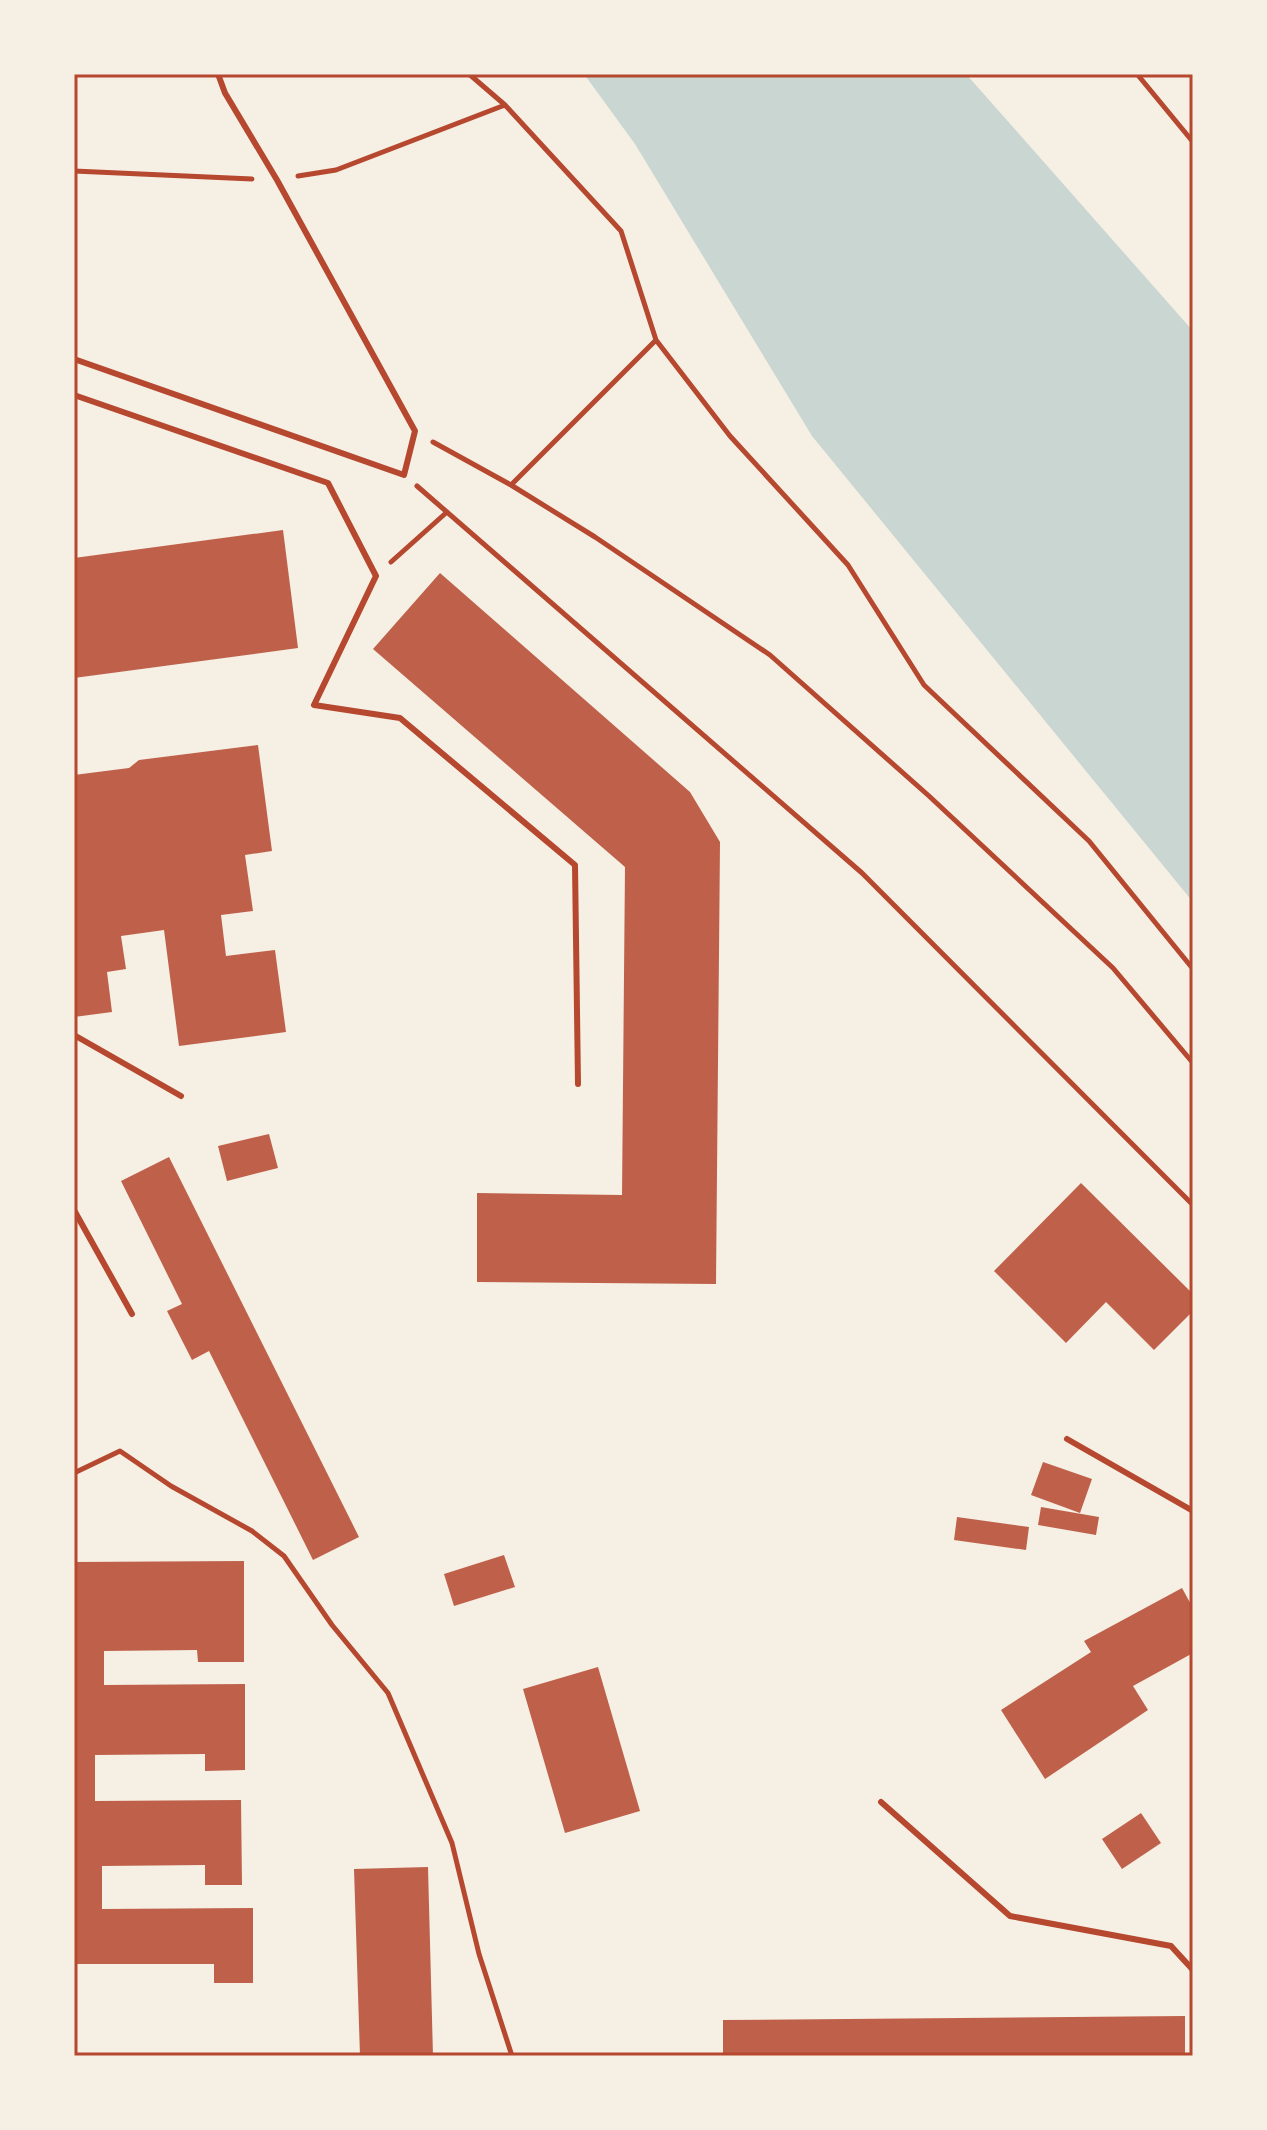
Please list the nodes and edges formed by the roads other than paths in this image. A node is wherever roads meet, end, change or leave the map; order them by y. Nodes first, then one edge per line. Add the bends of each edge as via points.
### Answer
1 (218, 74) edge
2 (74, 359) edge
3 (74, 395) edge
4 (74, 1035) edge
5 (578, 1084) dead end
6 (181, 1096) dead end
7 (74, 1210) edge
8 (132, 1314) dead end
9 (1067, 1439) dead end
10 (1193, 1511) edge
11 (881, 1802) dead end
12 (1193, 1970) edge

1 - 2 lane via 415,431 404,475
3 - 5 lane via 328,483 376,576 314,705 400,718 575,865
4 - 6 lane
7 - 8 lane
9 - 10 lane
11 - 12 lane via 1010,1916 1171,1946

